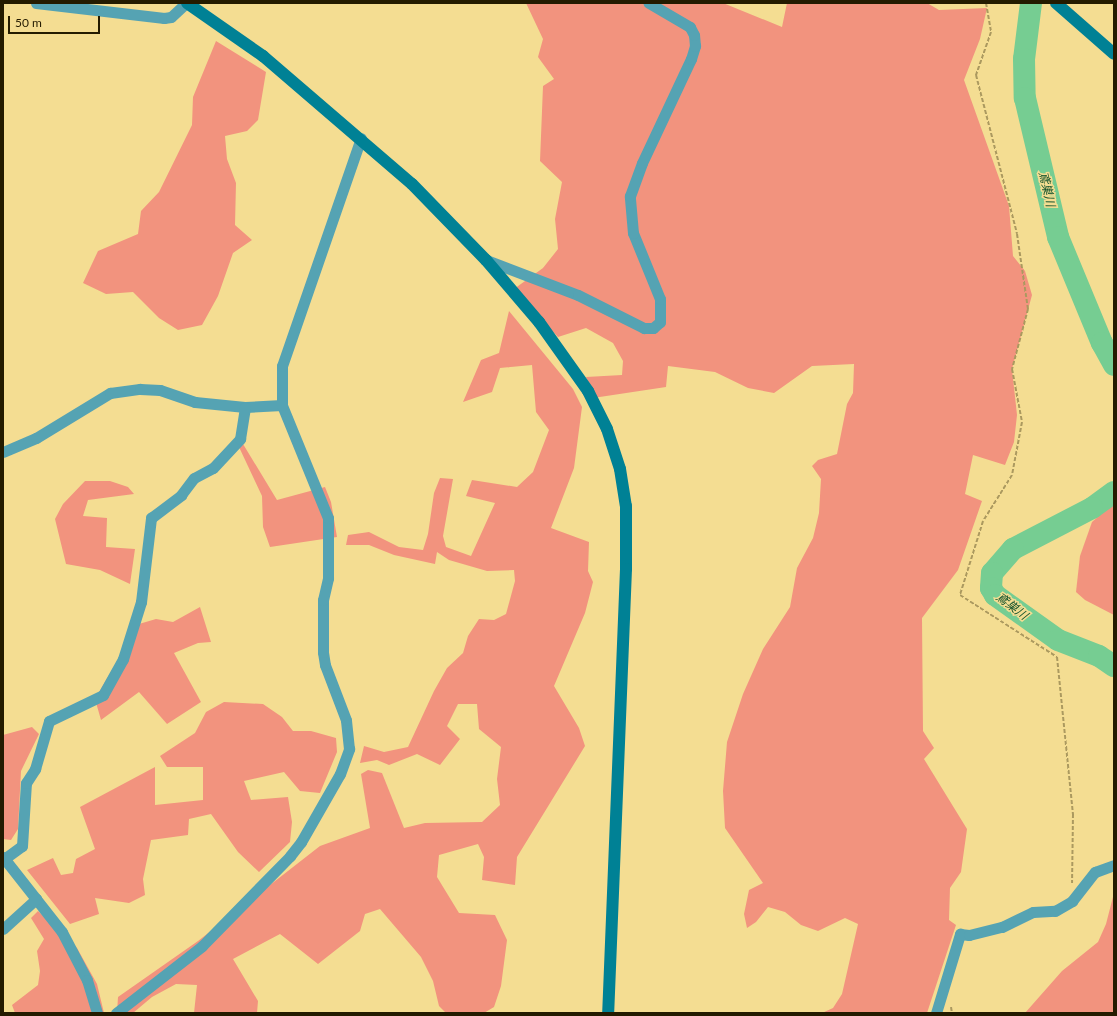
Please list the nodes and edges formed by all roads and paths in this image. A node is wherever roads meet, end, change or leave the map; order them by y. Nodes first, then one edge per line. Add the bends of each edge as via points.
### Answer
1 (36, 3) edge
2 (186, 3) edge
3 (649, 3) edge
4 (986, 3) edge
5 (1056, 3) edge
6 (1114, 54) edge
7 (361, 138) junction
8 (486, 260) junction
9 (282, 405) junction
10 (245, 407) junction
11 (3, 452) edge
12 (4, 858) edge
13 (1114, 866) edge
14 (36, 899) junction
15 (1072, 901) junction
16 (3, 929) edge
17 (97, 1013) edge
18 (116, 1013) edge
19 (608, 1013) edge
20 (936, 1013) edge

1 - 2 street via 164,18 173,15
2 - 7 street via 263,56
3 - 8 street via 690,27 695,46 642,162 630,196 632,233 660,299 660,322 653,328 644,328 578,296
4 - 15 path via 991,32 976,75 1017,234 1028,309 1012,369 1022,422 1012,476 983,521 960,595 1057,657 1073,814
5 - 6 street
7 - 8 street via 412,184
7 - 9 street via 282,366
8 - 19 street via 557,345 588,391 607,429 621,476 626,506 626,569
9 - 10 street
9 - 18 street via 328,518 328,578 323,600 323,652 325,666 346,720 349,749 340,774 301,842 290,856 202,946
10 - 11 street via 195,402 160,390 140,388 110,393 36,438
10 - 12 street via 240,439 213,468 194,478 181,495 151,518 141,602 123,659 104,695 49,721 35,769 26,783 22,846
12 - 14 street
13 - 15 street via 1095,872
14 - 16 street
14 - 17 street via 62,932 77,957
15 - 20 street via 1055,911 1033,912 1002,927 969,935 960,934

